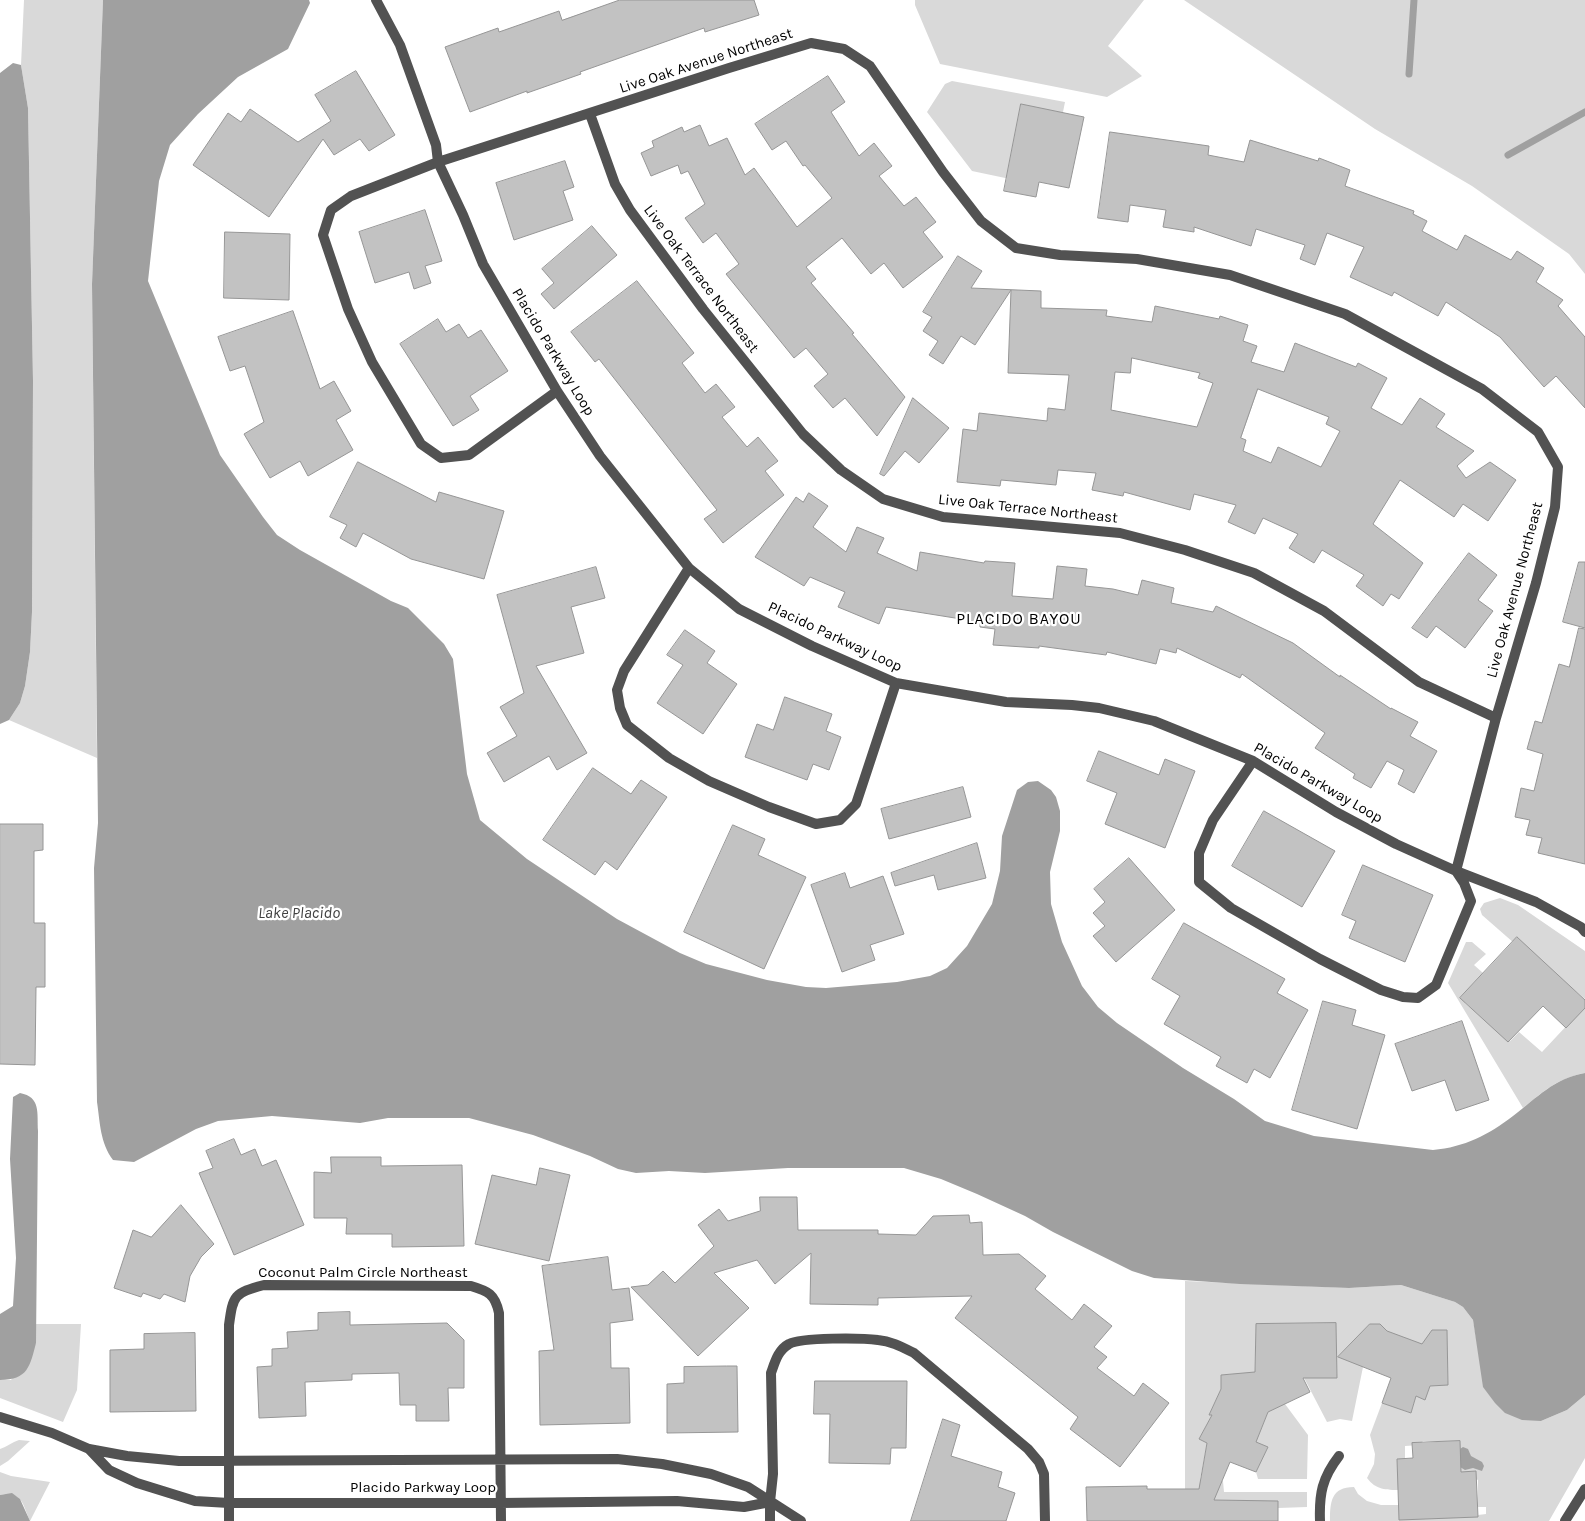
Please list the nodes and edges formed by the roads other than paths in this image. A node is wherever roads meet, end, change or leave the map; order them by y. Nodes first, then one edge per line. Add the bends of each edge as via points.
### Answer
1 (376, 0) edge
2 (590, 114) junction
3 (438, 162) junction
4 (557, 391) junction
5 (689, 568) junction
6 (896, 684) junction
7 (1496, 718) junction
8 (1253, 761) junction
9 (1456, 871) junction
10 (1585, 932) edge
11 (0, 1417) edge
12 (89, 1450) junction
13 (1339, 1456) dead end
14 (500, 1459) junction
15 (229, 1461) junction
16 (1585, 1489) edge
17 (770, 1502) junction
18 (229, 1503) junction
19 (500, 1503) junction
20 (229, 1521) edge
21 (501, 1521) edge
22 (770, 1521) edge
23 (801, 1521) edge
24 (1045, 1521) edge
25 (1320, 1521) edge
26 (1565, 1521) edge

1 - 3 street, Placido Parkway Loop via 400,45 436,145
2 - 3 street, Live Oak Avenue Northeast
2 - 7 street, Live Oak Terrace Northeast via 615,184 630,210 703,309 803,434 841,470 883,499 942,517 1120,533 1254,573 1324,611 1419,682
2 - 7 street, Live Oak Avenue Northeast via 811,43 844,49 870,66 942,172 981,221 1016,248 1060,255 1137,260 1230,275 1345,314 1482,389 1538,432 1558,467 1555,507 1546,545
3 - 4 street, Placido Parkway Loop via 482,264
3 - 4 street, Live Oak Avenue Northeast via 351,196 330,210 323,235 348,309 372,362 421,444 441,458 469,455
4 - 5 street, Placido Parkway Loop via 600,456
5 - 6 street, Placido Parkway Loop via 739,609
5 - 6 street via 624,671 617,690 627,725 669,758 710,781 816,824 840,820 856,804
6 - 8 street, Placido Parkway Loop via 1006,702 1099,708 1154,721
7 - 9 street, Live Oak Avenue Northeast
8 - 9 street, Placido Parkway Loop via 1353,821
8 - 9 street via 1213,820 1199,853 1199,882 1231,908 1320,959 1381,990 1418,998 1436,985 1471,901
9 - 10 street, Placido Parkway Loop via 1536,902
11 - 12 street, Placido Parkway Loop via 52,1433
12 - 15 street, Placido Parkway Loop via 179,1461
12 - 18 street, Placido Parkway Loop via 109,1470 136,1484 195,1501
13 - 25 street via 1329,1469 1319,1497
14 - 15 street, Placido Parkway Loop
14 - 15 street, Coconut Palm Circle Northeast via 499,1312 496,1301 486,1290 471,1286 264,1285 245,1290 232,1302 229,1325
14 - 17 street, Placido Parkway Loop via 617,1459 662,1464 711,1474 748,1487
14 - 19 street
15 - 18 street
16 - 26 street
17 - 19 street, Placido Parkway Loop via 744,1507 677,1501
17 - 22 street
17 - 23 street, Placido Parkway Loop
17 - 24 street via 773,1474 771,1372 776,1357 789,1343 809,1339 878,1340 897,1344 914,1353 1028,1449 1044,1474
18 - 19 street, Placido Parkway Loop
18 - 20 street
19 - 21 street

